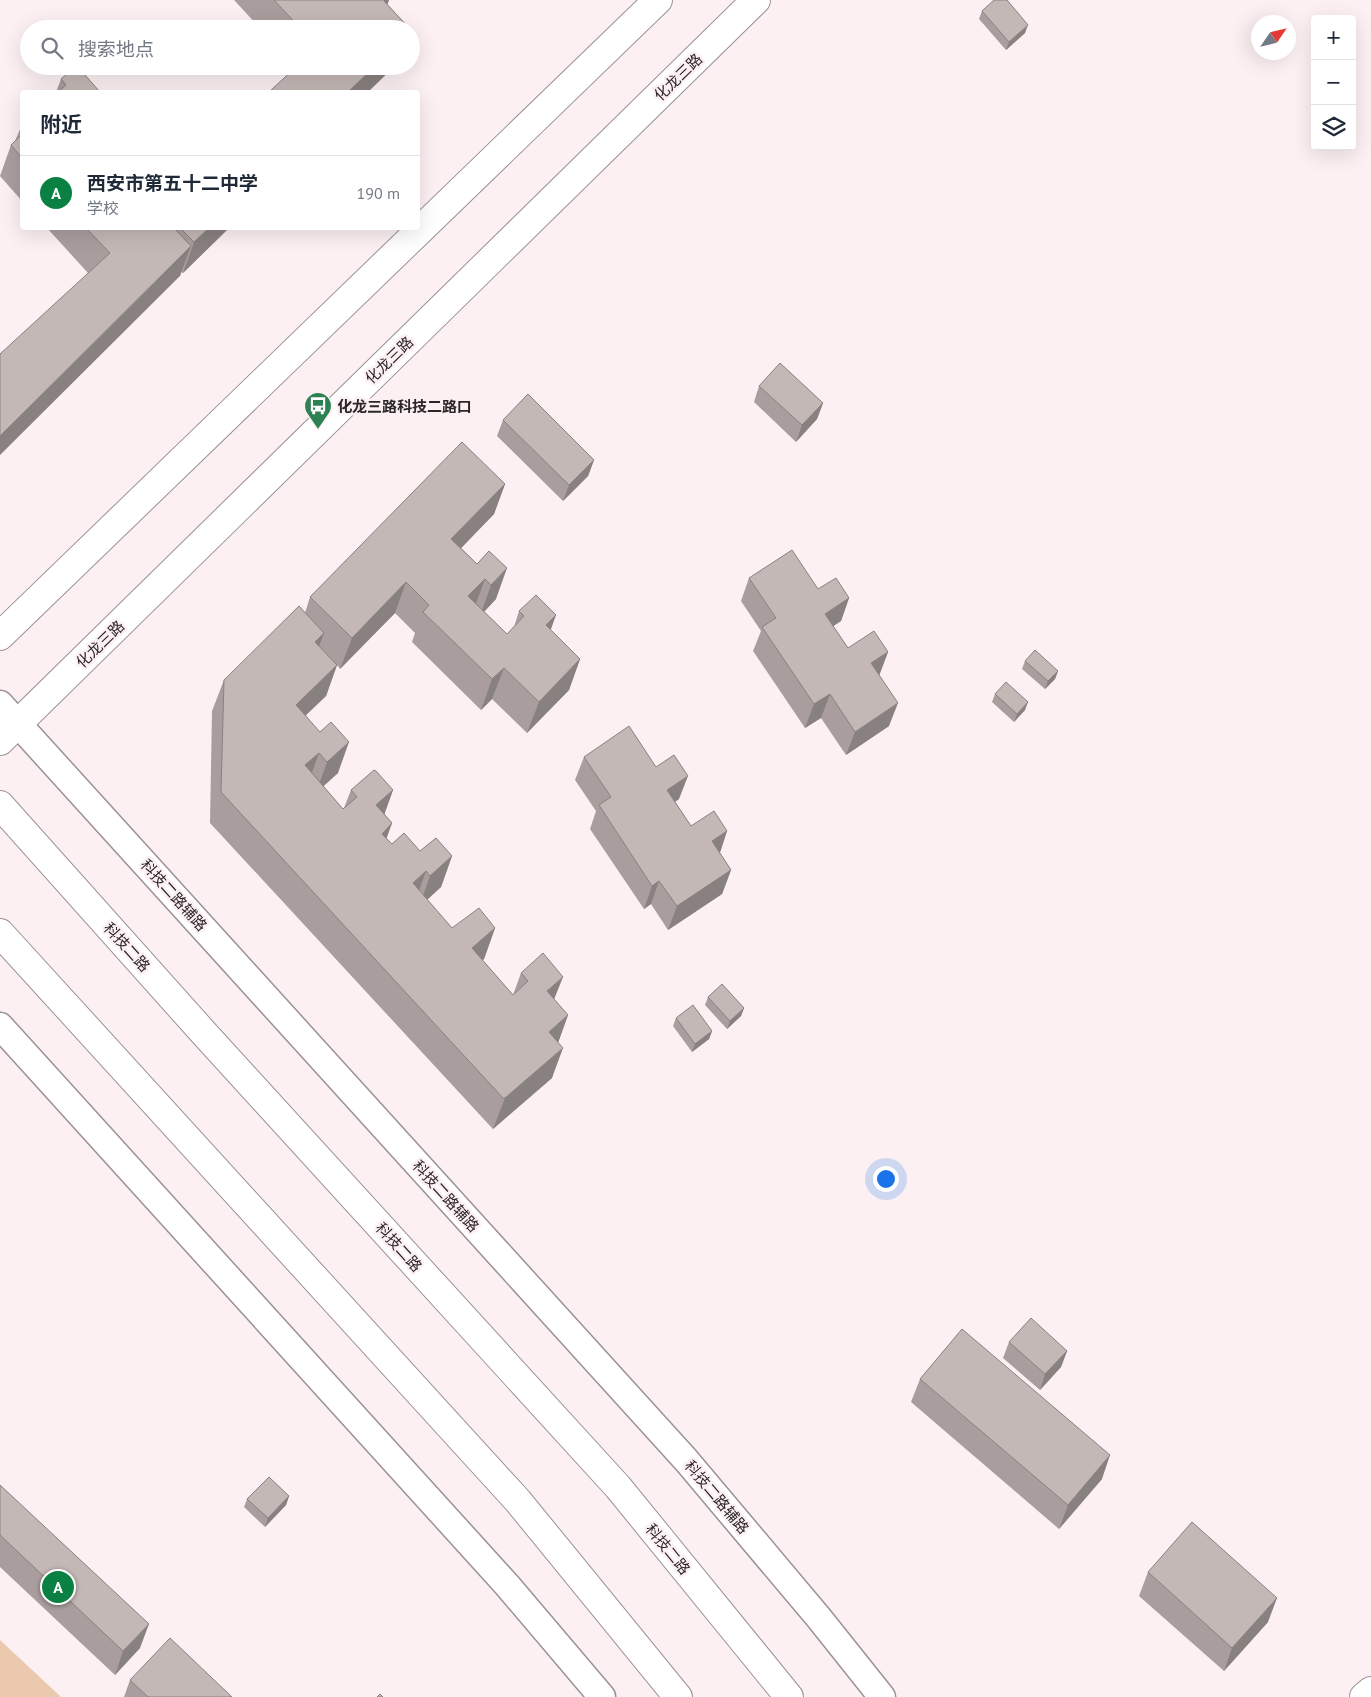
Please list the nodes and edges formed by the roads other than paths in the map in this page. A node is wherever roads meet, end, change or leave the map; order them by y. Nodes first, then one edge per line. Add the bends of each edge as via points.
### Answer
1 (658, 0) edge
2 (756, 0) edge
3 (0, 636) edge
4 (0, 704) edge
5 (9, 732) edge
6 (0, 805) edge
7 (0, 933) edge
8 (0, 1026) edge
9 (1371, 1691) edge
10 (602, 1697) edge
11 (678, 1697) edge
12 (789, 1697) edge
13 (882, 1697) edge
14 (1364, 1697) edge

1 - 3 main road
2 - 5 main road, 化龙三路
4 - 5 street, 科技二路辅路
5 - 13 street, 科技二路辅路 via 686,1460
6 - 12 main road, 科技二路 via 618,1487
7 - 11 main road via 518,1501
8 - 10 street via 507,1585
9 - 14 main road

